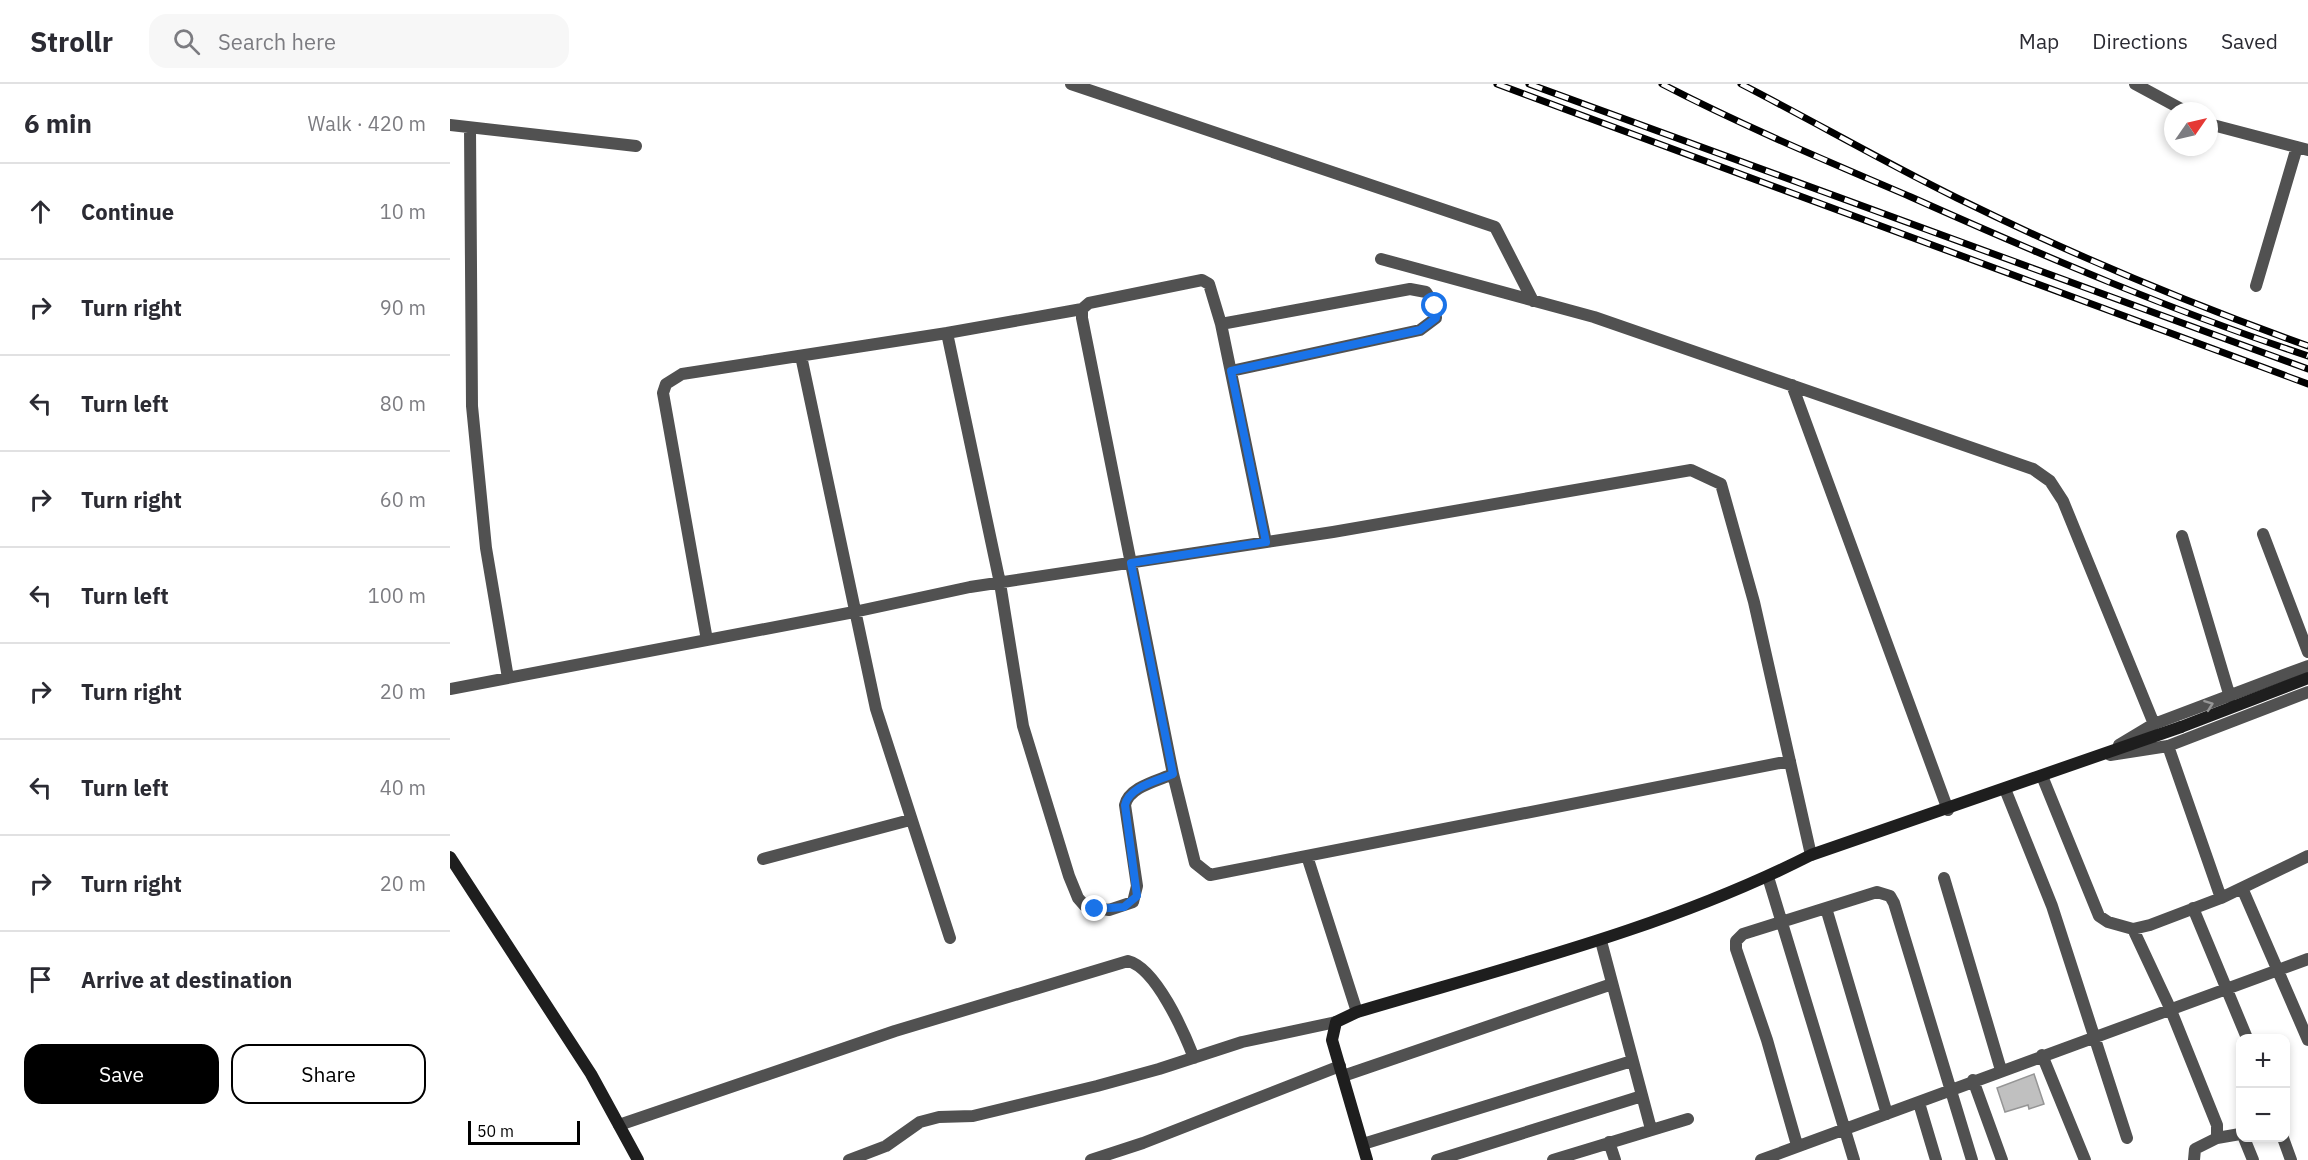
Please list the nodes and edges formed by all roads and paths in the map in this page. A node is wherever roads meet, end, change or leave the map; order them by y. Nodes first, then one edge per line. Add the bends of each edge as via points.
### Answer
1 (1071, 84) edge
2 (2135, 84) edge
3 (2168, 102) edge
4 (450, 126) edge
5 (2218, 126) edge
6 (470, 128) junction
7 (636, 146) dead end
8 (2303, 149) edge
9 (1381, 259) dead end
10 (2256, 286) dead end
11 (1533, 301) junction
12 (1082, 309) junction
13 (1221, 324) junction
14 (946, 333) junction
15 (801, 356) junction
16 (1231, 371) junction
17 (1792, 385) junction
18 (2263, 534) dead end
19 (2181, 536) dead end
20 (1266, 542) junction
21 (1131, 563) junction
22 (1000, 583) junction
23 (854, 612) junction
24 (707, 640) junction
25 (2308, 652) edge
26 (2305, 671) edge
27 (508, 678) junction
28 (450, 689) edge
29 (2308, 690) edge
30 (2230, 697) junction
31 (2154, 724) junction
32 (2168, 746) junction
33 (2100, 757) junction
34 (1790, 761) junction
35 (1173, 774) junction
36 (2042, 776) junction
37 (2005, 789) junction
38 (1948, 810) junction
39 (910, 820) junction
40 (1811, 855) junction
41 (1307, 856) junction
42 (2308, 856) edge
43 (450, 857) edge
44 (763, 859) dead end
45 (1768, 877) junction
46 (1944, 878) dead end
47 (2241, 888) junction
48 (2221, 898) junction
49 (1826, 908) junction
50 (2193, 908) junction
51 (1781, 922) junction
52 (2133, 929) junction
53 (950, 938) dead end
54 (1601, 941) junction
55 (2308, 958) edge
56 (2276, 969) junction
57 (1612, 984) junction
58 (2227, 987) junction
59 (2170, 1008) junction
60 (1357, 1012) junction
61 (1336, 1022) junction
62 (2245, 1034) edge
63 (2096, 1037) junction
64 (2308, 1040) edge
65 (2042, 1055) junction
66 (1194, 1058) junction
67 (1632, 1060) junction
68 (2001, 1070) junction
69 (1341, 1071) junction
70 (1973, 1080) junction
71 (1952, 1091) junction
72 (1642, 1096) junction
73 (1918, 1103) junction
74 (1887, 1114) junction
75 (1688, 1119) dead end
76 (619, 1125) junction
77 (1844, 1128) junction
78 (1651, 1129) junction
79 (2236, 1135) edge
80 (2127, 1138) dead end
81 (2217, 1138) junction
82 (2246, 1142) edge
83 (2285, 1142) edge
84 (1609, 1143) junction
85 (1363, 1144) junction
86 (1797, 1145) junction
87 (1766, 1159) edge
88 (638, 1160) edge
89 (849, 1160) edge
90 (1091, 1160) edge
91 (1367, 1160) edge
92 (1437, 1160) edge
93 (1552, 1160) edge
94 (1615, 1160) edge
95 (1854, 1160) edge
96 (1936, 1160) edge
97 (1972, 1160) edge
98 (2002, 1160) edge
99 (2085, 1160) edge
100 (2194, 1160) edge
101 (2253, 1160) edge
102 (2291, 1160) edge

1 - 11 street via 1495,226
2 - 3 street
4 - 6 street
5 - 8 street
6 - 7 street
6 - 27 street via 472,406 486,548
8 - 10 street
9 - 11 street
11 - 17 street via 1594,317
12 - 13 street via 1097,299 1202,280 1214,294
12 - 14 street
12 - 21 street
13 - 16 street
13 - 16 street via 1410,289 1426,292 1435,306 1436,318 1420,330
14 - 15 street
14 - 22 street
15 - 23 street
15 - 24 street via 682,374 666,384 663,393
16 - 20 street
17 - 31 street via 2033,469 2050,481 2063,501
17 - 38 street
18 - 25 street
19 - 30 street
20 - 21 street
20 - 34 street via 1691,470 1721,484 1754,602
21 - 22 street
21 - 35 street
22 - 23 street
22 - 35 street via 1023,726 1069,876 1084,906 1109,910 1133,902 1137,886 1126,799 1132,792
23 - 24 street
23 - 39 street via 876,709
24 - 27 street
26 - 29 street
26 - 30 street
26 - 33 street, bridge via 2181,727
27 - 28 street
29 - 32 street
31 -> 30 street
31 - 33 street
32 - 33 street
32 - 48 street
33 - 36 street
34 - 40 street
34 - 41 street
35 - 41 street via 1195,863 1200,869 1210,875
36 - 37 street
36 - 52 street via 2099,916
37 - 38 street
37 - 63 street via 2052,906
38 - 40 street
39 - 44 street
39 - 53 street
40 - 45 street
41 - 60 street
42 - 47 street
43 - 76 street via 591,1074
45 - 51 street
45 - 54 street
46 - 68 street
47 - 48 street
47 - 56 street
48 - 50 street
49 - 51 street
49 - 71 street via 1878,892 1890,896
49 - 74 street
50 - 52 street
50 - 58 street
51 - 77 street
51 - 86 street via 1743,934 1736,941 1736,949
52 - 59 street
54 - 57 street
54 - 60 street
55 - 56 street
56 - 58 street
56 - 64 street
57 - 67 street
57 - 69 street
58 - 59 street
58 - 62 street
59 - 63 street
59 - 81 street via 2217,1125
60 - 61 street
61 - 66 street via 1242,1042
61 - 69 street via 1332,1040
63 - 65 street
63 - 80 street
65 - 68 street
65 - 99 street
66 - 76 street via 1183,1031 1146,972 1128,961 895,1031
66 - 89 street via 973,1116 920,1122 886,1146
67 - 72 street
67 - 85 street
68 - 70 street
69 - 85 street
69 - 90 street
70 - 71 street
70 - 98 street
71 - 73 street
71 - 97 street
72 - 78 street
72 - 92 street
73 - 74 street
73 - 96 street
74 - 77 street
75 - 78 street
76 - 88 street
77 - 86 street
77 - 95 street
78 - 84 street
79 - 81 street
81 - 100 street via 2195,1149
82 - 101 street
83 - 102 street
84 - 93 street
84 - 94 street
85 - 91 street
86 - 87 street

